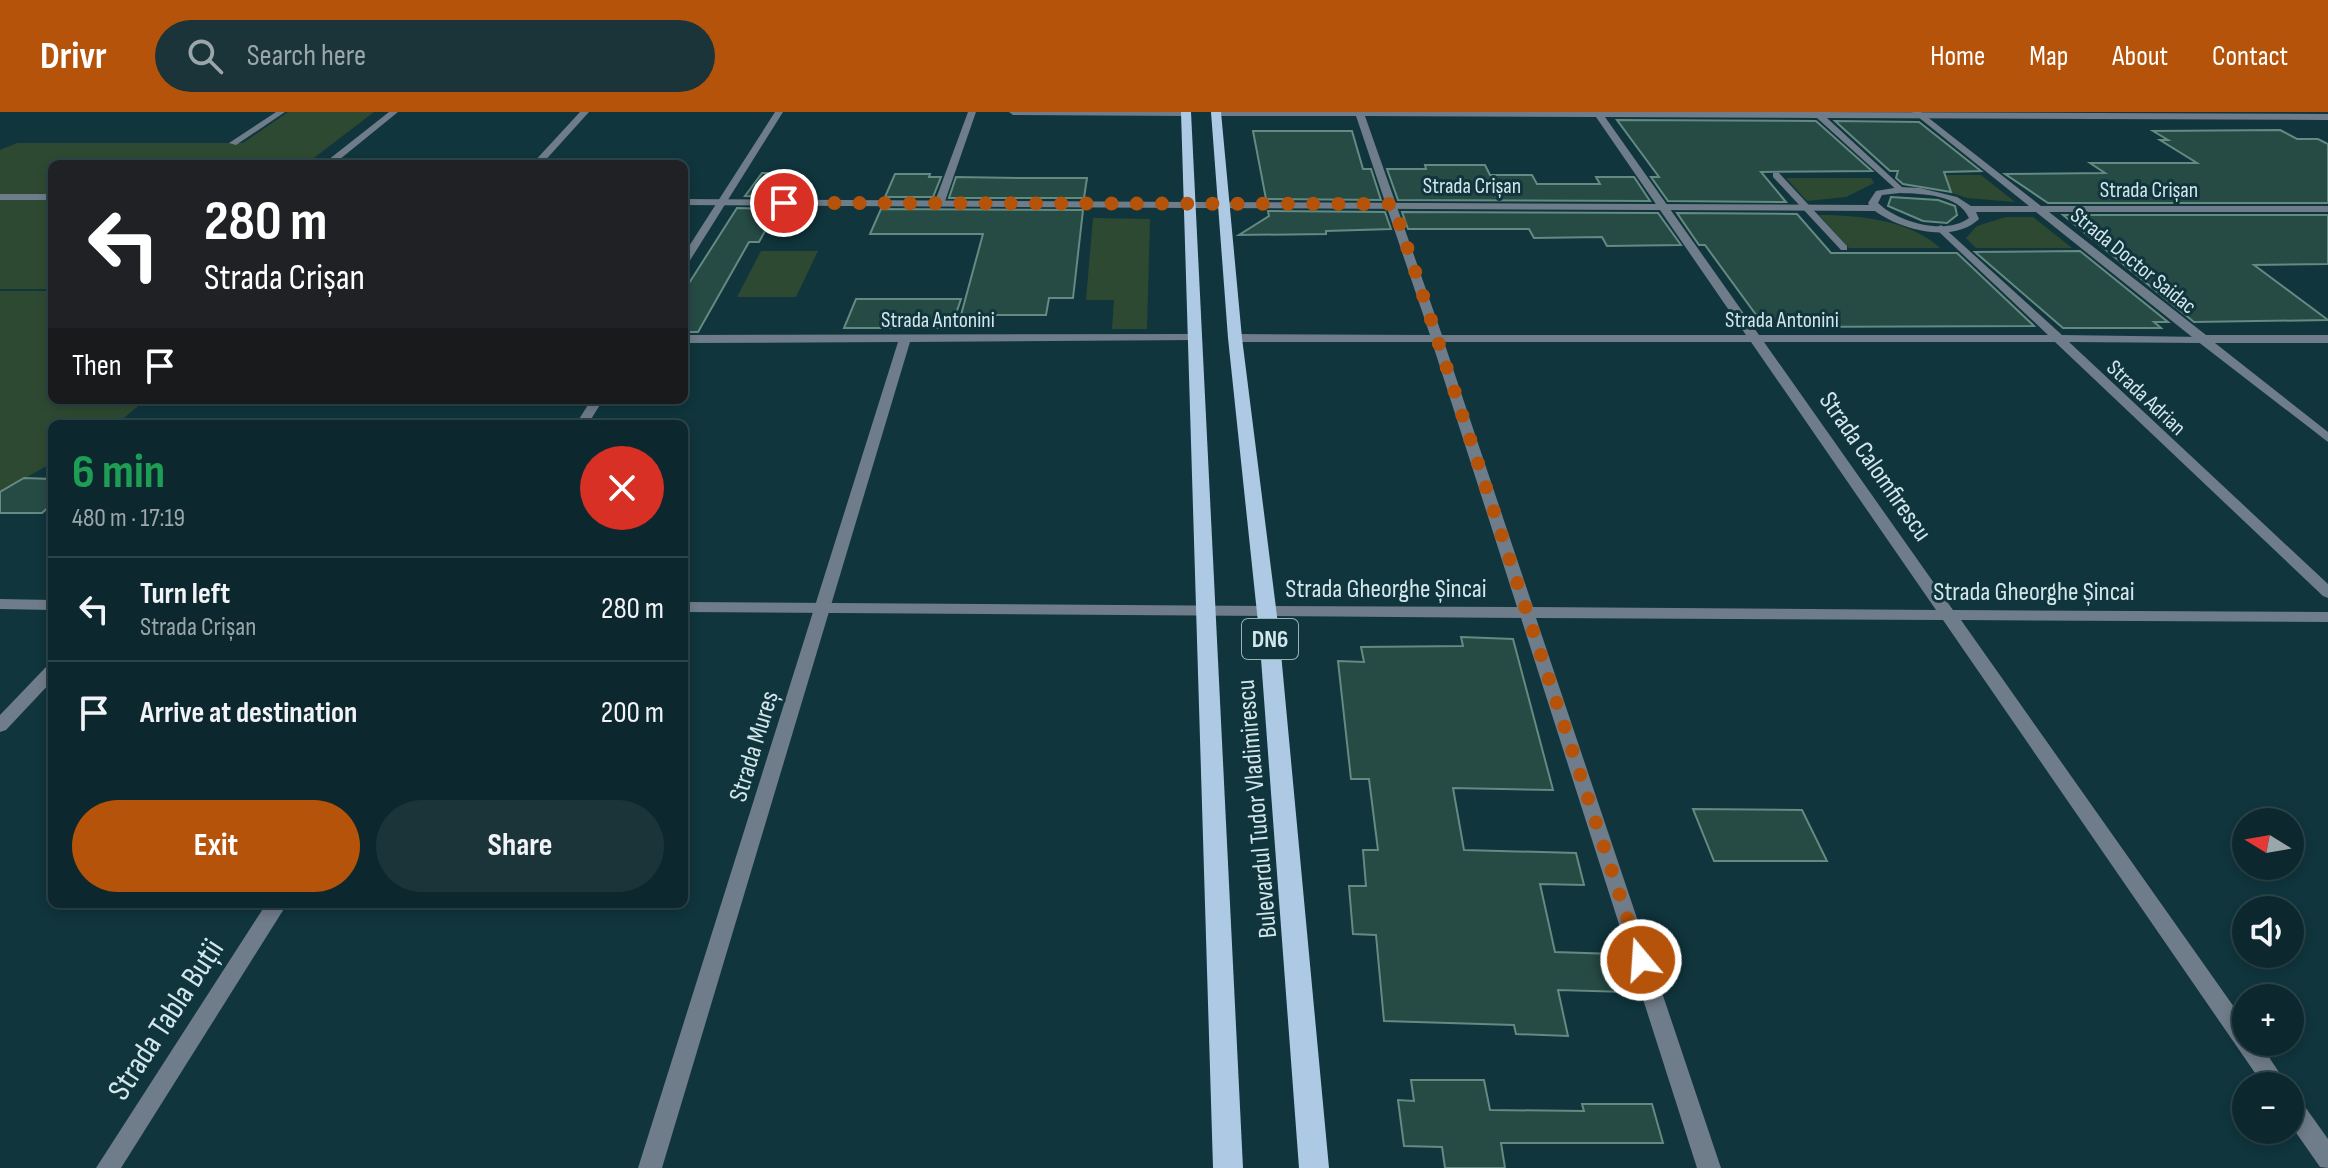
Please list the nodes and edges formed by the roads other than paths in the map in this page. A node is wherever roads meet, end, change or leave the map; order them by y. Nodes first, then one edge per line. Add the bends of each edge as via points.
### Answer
1 (281, 112) edge
2 (394, 112) edge
3 (585, 112) edge
4 (779, 112) edge
5 (972, 112) edge
6 (1013, 112) edge
7 (1186, 112) edge
8 (1216, 112) edge
9 (1359, 112) edge
10 (1597, 113) edge
11 (1817, 114) edge
12 (1919, 114) edge
13 (2328, 117) edge
14 (233, 143) dead end
15 (333, 160) edge
16 (541, 160) edge
17 (1776, 175) dead end
18 (1900, 190) junction
19 (0, 197) edge
20 (48, 197) edge
21 (688, 202) edge
22 (722, 203) junction
23 (939, 204) junction
24 (1393, 204) junction
25 (1189, 205) junction
26 (1224, 205) junction
27 (1665, 207) junction
28 (1806, 208) junction
29 (1876, 208) junction
30 (1970, 209) junction
31 (2039, 209) junction
32 (2328, 209) edge
33 (1941, 228) junction
34 (1844, 248) dead end
35 (688, 256) edge
36 (1193, 338) junction
37 (1235, 338) junction
38 (688, 339) edge
39 (905, 339) junction
40 (1435, 339) junction
41 (2056, 339) junction
42 (2201, 339) junction
43 (2328, 339) edge
44 (1754, 340) junction
45 (2328, 438) edge
46 (2328, 593) edge
47 (0, 604) edge
48 (48, 605) edge
49 (688, 607) edge
50 (823, 607) junction
51 (1207, 611) junction
52 (1266, 611) junction
53 (1526, 612) junction
54 (1946, 614) junction
55 (2328, 617) edge
56 (48, 675) edge
57 (0, 726) edge
58 (274, 908) edge
59 (2267, 1072) edge
60 (2304, 1125) edge
61 (2328, 1159) edge
62 (108, 1168) edge
63 (650, 1168) edge
64 (1228, 1168) edge
65 (1314, 1168) edge
66 (1709, 1168) edge

1 - 14 lane
2 - 15 street
3 - 16 street
4 - 22 street
5 - 23 street
6 - 7 street
7 - 25 main road, Bulevardul Tudor Vladimirescu / DN6
8 - 9 street
8 - 26 main road, Bulevardul Tudor Vladimirescu / DN6
9 - 10 street
9 - 24 street
10 - 11 street
10 - 27 street, Strada Calomfirescu
11 - 12 street
11 - 18 street
12 - 13 street
12 - 31 street, Strada Doctor Saidac
17 - 28 lane
18 - 29 street via 1879,193
18 - 30 street via 1941,195
19 - 20 street
21 - 22 street, Strada Crișan
22 - 23 street, Strada Crișan
22 - 35 street
23 - 25 street, Strada Crișan
24 - 26 street, Strada Crișan
24 - 27 street, Strada Crișan
24 - 40 street
25 - 26 street, Strada Crișan
25 - 36 main road, Bulevardul Tudor Vladimirescu / DN6
26 - 37 main road, Bulevardul Tudor Vladimirescu / DN6
27 - 28 street, Strada Crișan
27 - 44 street, Strada Calomfirescu
28 - 29 street, Strada Crișan
28 - 34 lane
29 - 33 street via 1903,222
30 - 31 street, Strada Crișan
30 - 33 street via 1970,224
31 - 32 street, Strada Crișan
31 - 42 street, Strada Doctor Saidac
33 - 41 street, Strada Adrian
36 - 39 street, Strada Antonini
36 - 51 main road, Bulevardul Tudor Vladimirescu / DN6
37 - 40 street, Strada Antonini
37 - 52 main road, Bulevardul Tudor Vladimirescu / DN6
38 - 39 street, Strada Antonini
39 - 50 street, Strada Mureș
40 - 44 street, Strada Antonini
40 - 53 street
41 - 42 street, Strada Antonini
41 - 44 street, Strada Antonini
41 - 46 street, Strada Adrian
42 - 43 street, Strada Antonini
42 - 45 street, Strada Doctor Saidac
44 - 54 street, Strada Calomfirescu
47 - 48 street
49 - 50 street, Strada Gheorghe Șincai
50 - 51 street, Strada Gheorghe Șincai
50 - 63 street, Strada Mureș
51 - 52 street, Strada Gheorghe Șincai
51 - 64 main road, Bulevardul Tudor Vladimirescu / DN6
52 - 53 street, Strada Gheorghe Șincai
52 - 65 main road, Bulevardul Tudor Vladimirescu / DN6
53 - 54 street, Strada Gheorghe Șincai
53 - 66 street
54 - 55 street, Strada Gheorghe Șincai
54 - 59 street, Strada Calomfirescu
56 - 57 street
58 - 62 street, Strada Tabla Buții
60 - 61 street

